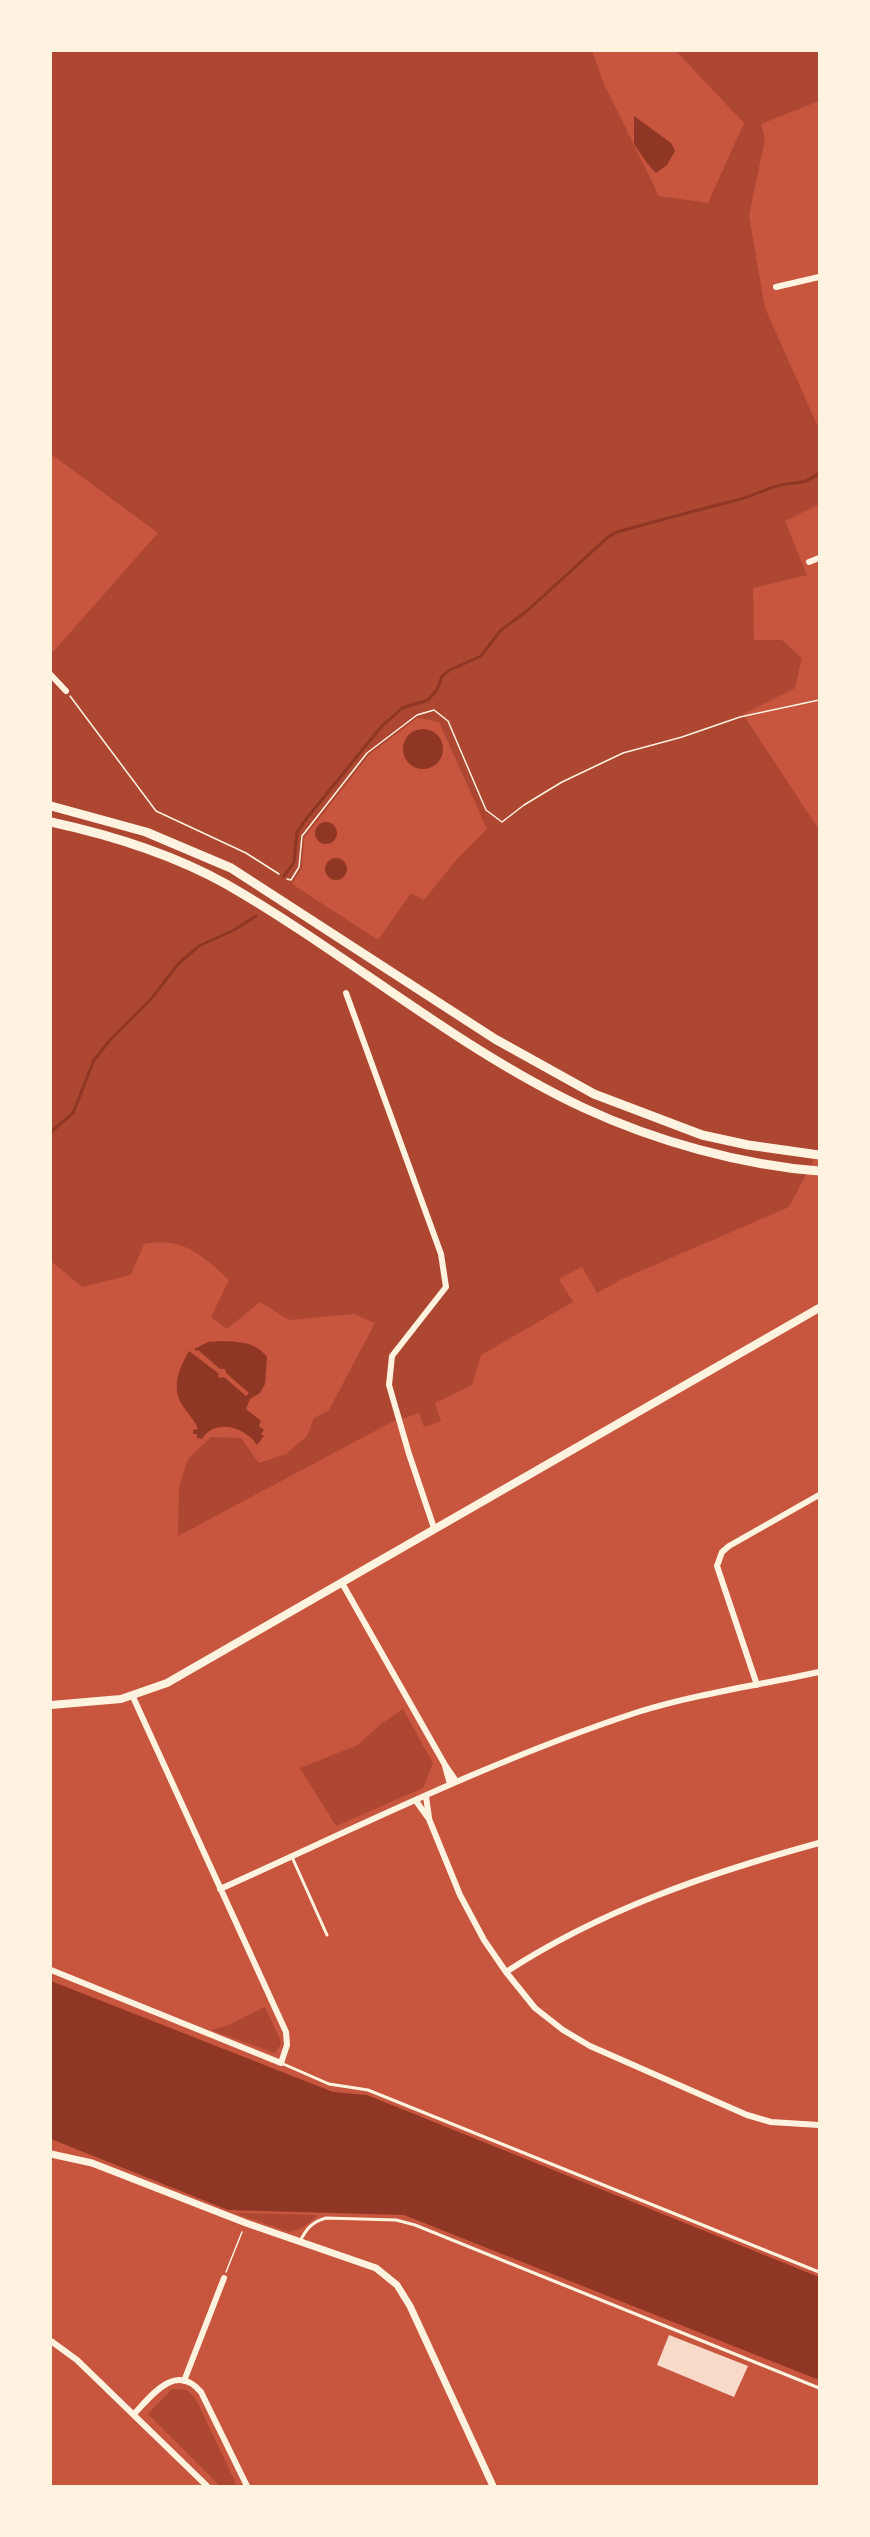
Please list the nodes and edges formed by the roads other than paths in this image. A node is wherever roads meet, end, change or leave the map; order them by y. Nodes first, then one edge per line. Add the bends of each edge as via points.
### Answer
1 (819, 277) edge
2 (776, 287) dead end
3 (819, 558) edge
4 (809, 562) dead end
5 (51, 675) edge
6 (66, 691) road end
7 (51, 806) edge
8 (51, 822) edge
9 (346, 993) dead end
10 (819, 1155) edge
11 (819, 1172) edge
12 (819, 1308) edge
13 (819, 1495) edge
14 (434, 1528) junction
15 (342, 1583) junction
16 (819, 1672) edge
17 (757, 1685) junction
18 (133, 1697) junction
19 (51, 1705) edge
20 (453, 1783) junction
21 (426, 1796) junction
22 (416, 1801) junction
23 (429, 1819) junction
24 (819, 1844) edge
25 (292, 1857) junction
26 (220, 1889) junction
27 (327, 1935) dead end
28 (51, 1970) edge
29 (506, 1972) junction
30 (281, 2063) junction
31 (819, 2125) edge
32 (51, 2154) edge
33 (300, 2241) junction
34 (819, 2272) edge
35 (224, 2278) road end
36 (51, 2341) edge
37 (184, 2380) junction
38 (819, 2388) edge
39 (134, 2414) junction
40 (207, 2486) edge
41 (247, 2486) edge
42 (493, 2486) edge

1 - 2 street
3 - 4 street
5 - 6 street
7 - 10 main road via 146,832 231,868 495,1039 594,1094 702,1135
8 - 11 main road via 147,850 224,884 488,1053 583,1108 699,1151
9 - 14 street via 446,1275 446,1287 392,1356 389,1385
12 - 14 main road
13 - 17 street via 729,1546 717,1566
14 - 15 main road
15 - 18 main road via 167,1683
15 - 20 street
16 - 17 street
17 - 20 street via 639,1712
18 - 19 main road
18 - 26 street
20 - 21 street
21 - 22 street
21 - 23 street
22 - 23 street
22 - 25 street
23 - 29 street via 472,1918
24 - 29 street via 694,1880 633,1904 534,1953
25 - 26 street
25 - 27 lane
26 - 30 street via 286,2032 287,2045
28 - 30 street
29 - 31 street via 542,2013 590,2046 747,2115 771,2122
30 - 34 lane via 329,2084 368,2090
32 - 33 street via 92,2163
33 - 38 lane via 316,2220 326,2218 396,2220 415,2225
33 - 42 street via 376,2268 403,2292
35 - 37 street
36 - 39 street
37 - 39 street via 160,2387
37 - 41 street via 201,2392
39 - 40 street

